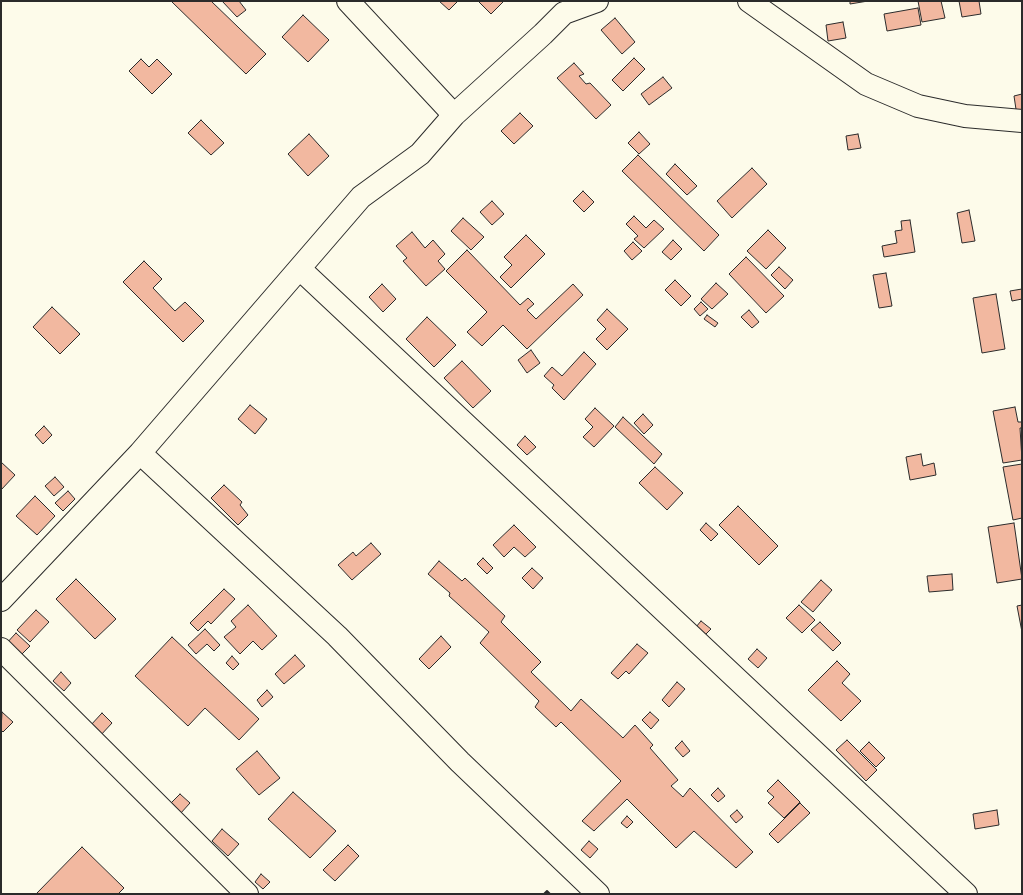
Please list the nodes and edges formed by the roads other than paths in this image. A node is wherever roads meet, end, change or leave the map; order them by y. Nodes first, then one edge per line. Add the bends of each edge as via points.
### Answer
1 (348, 1) edge
2 (597, 1) edge
3 (749, 1) edge
4 (454, 115) junction
5 (1022, 121) edge
6 (300, 269) junction
7 (140, 453) junction
8 (1, 600) edge
9 (1, 650) edge
10 (247, 894) edge
11 (598, 894) edge
12 (966, 894) edge

1 - 4 street
2 - 4 street via 564,13
3 - 5 street via 866,84 918,106 965,116
4 - 6 street via 420,154 361,197
6 - 7 street
6 - 12 street
7 - 8 street
7 - 11 street via 337,636 460,762
9 - 10 street

